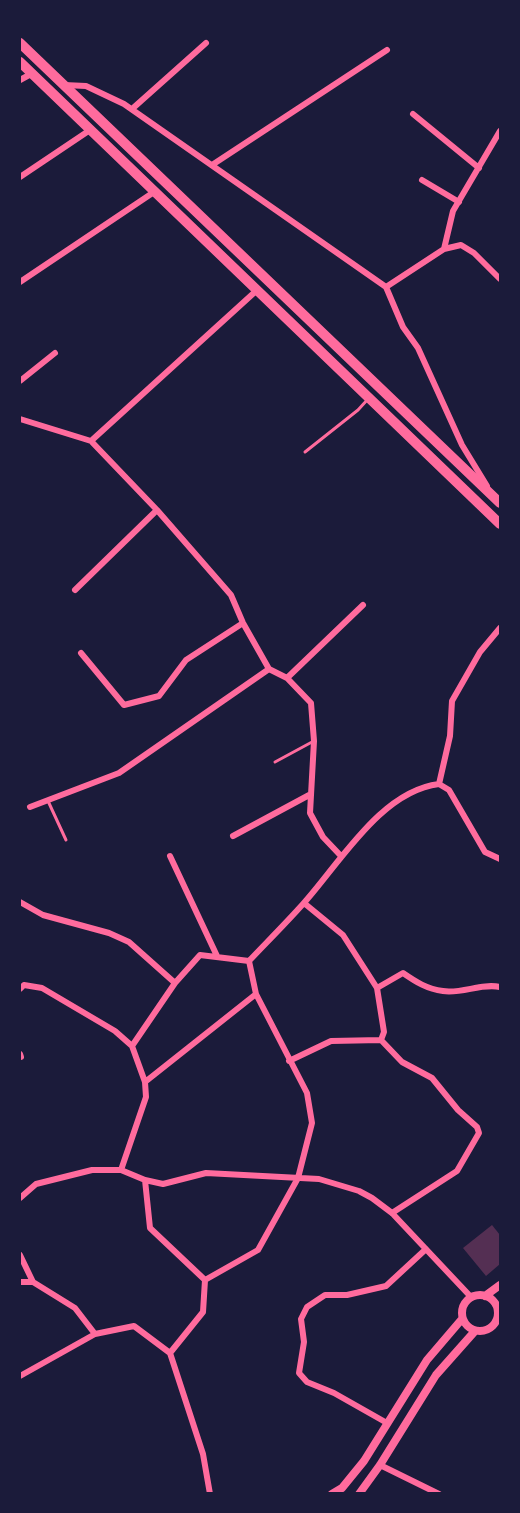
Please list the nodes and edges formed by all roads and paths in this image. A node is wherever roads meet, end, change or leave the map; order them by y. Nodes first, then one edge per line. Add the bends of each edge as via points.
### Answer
1 (20, 43) edge
2 (206, 43) dead end
3 (387, 50) dead end
4 (20, 62) edge
5 (31, 74) junction
6 (20, 81) edge
7 (64, 85) junction
8 (132, 109) junction
9 (413, 114) dead end
10 (90, 130) junction
11 (501, 132) edge
12 (212, 165) junction
13 (479, 168) junction
14 (20, 177) edge
15 (423, 180) dead end
16 (154, 192) junction
17 (459, 201) junction
18 (444, 249) junction
19 (501, 279) edge
20 (267, 280) junction
21 (20, 282) edge
22 (386, 287) junction
23 (256, 291) junction
24 (55, 353) dead end
25 (20, 381) edge
26 (369, 398) junction
27 (20, 419) edge
28 (91, 441) junction
29 (305, 452) dead end
30 (489, 492) junction
31 (501, 503) edge
32 (156, 510) junction
33 (501, 524) edge
34 (75, 590) dead end
35 (363, 605) dead end
36 (243, 623) junction
37 (501, 628) edge
38 (81, 652) dead end
39 (269, 669) junction
40 (287, 678) junction
41 (314, 741) junction
42 (275, 762) dead end
43 (439, 784) junction
44 (311, 794) junction
45 (48, 801) junction
46 (30, 807) dead end
47 (233, 836) dead end
48 (66, 840) dead end
49 (170, 856) dead end
50 (341, 856) junction
51 (501, 859) edge
52 (20, 902) edge
53 (304, 903) junction
54 (217, 956) junction
55 (249, 961) junction
56 (175, 983) junction
57 (501, 987) edge
58 (377, 988) junction
59 (20, 989) edge
60 (256, 994) junction
61 (381, 1040) junction
62 (132, 1046) junction
63 (289, 1061) junction
64 (145, 1082) junction
65 (121, 1170) junction
66 (298, 1178) junction
67 (145, 1180) junction
68 (20, 1198) edge
69 (392, 1213) junction
70 (426, 1249) junction
71 (20, 1255) edge
72 (205, 1280) junction
73 (33, 1281) junction
74 (20, 1282) edge
75 (501, 1285) edge
76 (485, 1296) junction
77 (471, 1297) junction
78 (498, 1304) edge
79 (462, 1319) junction
80 (475, 1331) junction
81 (95, 1334) junction
82 (170, 1353) junction
83 (20, 1376) edge
84 (387, 1423) junction
85 (380, 1465) junction
86 (210, 1494) edge
87 (332, 1494) edge
88 (359, 1494) edge
89 (439, 1494) edge

1 - 7 main road
2 - 8 street
3 - 12 street
4 - 5 main road
5 - 6 street
5 - 10 main road
7 - 8 street via 86,86
7 - 20 main road
8 - 12 street
9 - 13 street
10 - 14 street
10 - 16 main road
11 - 13 street
12 - 22 street
13 - 17 street
15 - 17 street
16 - 21 street
16 - 23 main road
17 - 18 street
18 - 19 street via 460,245
18 - 22 street
20 - 23 main road
20 - 30 main road
22 - 30 street
23 - 26 main road
23 - 28 street
24 - 25 street
26 - 29 lane
26 - 33 main road
27 - 28 street
28 - 32 street
30 - 31 main road
32 - 34 street
32 - 36 street via 231,595
35 - 40 street
36 - 38 street via 186,660 159,696 124,705
36 - 39 street
37 - 43 street via 480,652 452,701 450,736
39 - 40 street
39 - 45 street via 119,773
40 - 41 street via 310,703
41 - 42 lane
41 - 44 street
43 - 50 street via 428,785 388,806
43 - 51 street via 449,790 485,852
44 - 47 street
44 - 50 street via 310,813 323,837
45 - 46 street
45 - 48 lane
49 - 54 street
50 - 53 street
52 - 56 street via 43,915 129,942
53 - 55 street
53 - 58 street via 343,935
54 - 55 street
54 - 56 street via 200,955
55 - 60 street
56 - 62 street
57 - 58 street via 445,992 423,987 403,973
58 - 61 street via 384,1032
59 - 62 street via 24,985 42,988 115,1031
60 - 63 street
60 - 64 street
61 - 63 street via 331,1041
61 - 69 street via 402,1062 432,1078 477,1127 478,1133 457,1171
62 - 64 street
63 - 66 street via 307,1093 312,1122
64 - 65 street via 146,1097
65 - 67 street
65 - 68 street via 92,1170 36,1184
66 - 67 street via 206,1173 163,1184
66 - 69 street via 319,1179 359,1191
66 - 72 street via 258,1250
67 - 72 street via 150,1228
69 - 70 street
70 - 77 street
70 - 84 street via 386,1286 347,1295 325,1295 307,1307 301,1319 304,1342 299,1373 308,1382
71 - 73 street
72 - 82 street via 203,1312
73 - 74 street
73 - 81 street via 75,1308
75 - 76 street
76 - 77 street
76 - 78 street
77 - 79 street via 463,1306
78 - 80 street via 495,1323 487,1330
79 - 80 street
79 - 84 street via 427,1360
80 - 85 street via 436,1375
81 - 82 street via 134,1326
81 - 83 street
82 - 86 street via 203,1454
84 - 87 street via 364,1461 342,1488
85 - 88 street
85 - 89 street

